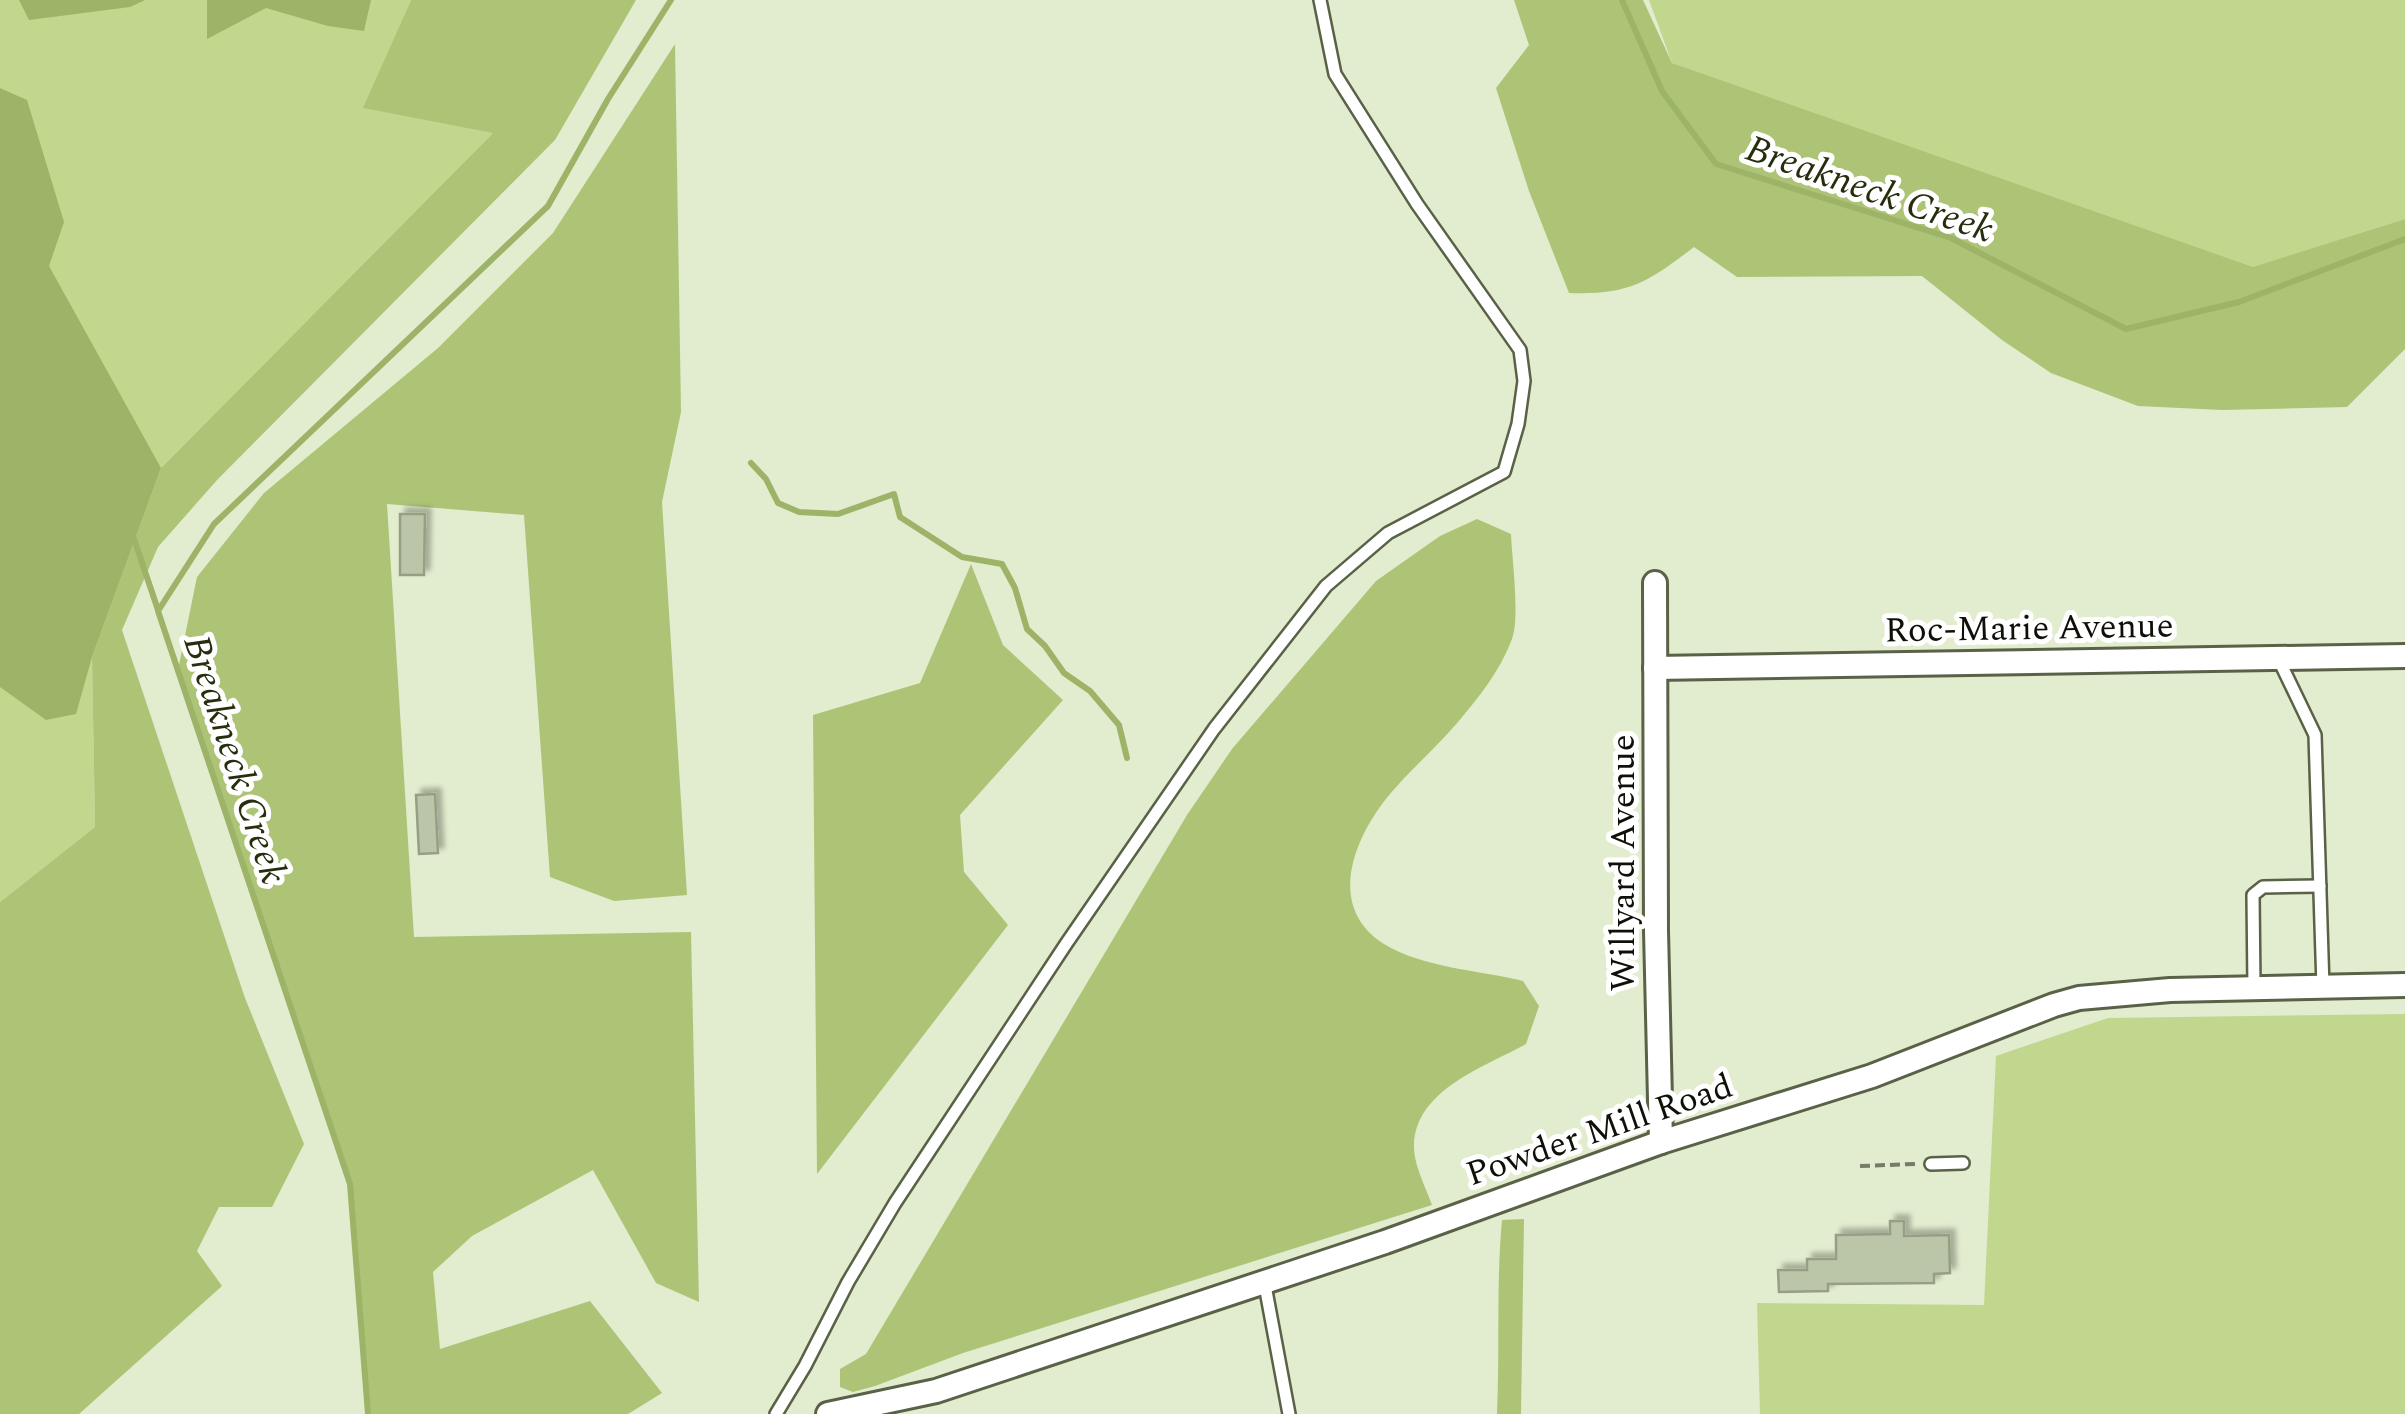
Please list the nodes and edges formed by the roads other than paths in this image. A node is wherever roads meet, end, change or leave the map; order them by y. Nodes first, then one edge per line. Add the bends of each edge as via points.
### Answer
1 (1320, 0) edge
2 (1655, 582) dead end
3 (2405, 656) edge
4 (2278, 658) junction
5 (1655, 668) junction
6 (2320, 886) junction
7 (2323, 986) junction
8 (2405, 986) edge
9 (2254, 988) junction
10 (1661, 1142) junction
11 (1932, 1164) road end
12 (1963, 1164) dead end
13 (1264, 1280) junction
14 (776, 1414) edge
15 (828, 1414) edge
16 (1290, 1414) edge

1 - 14 lane via 1335,74 1520,350 1524,381 1504,472 1388,533 1326,586 1214,729 896,1203
2 - 5 street, Willyard Avenue
3 - 4 street, Roc-Marie Avenue
4 - 5 street, Roc-Marie Avenue
4 - 6 lane via 2315,736
5 - 10 street, Willyard Avenue
6 - 7 lane
6 - 9 lane via 2263,887 2253,894
7 - 8 street, Powder Mill Road
7 - 9 street, Powder Mill Road
9 - 10 street, Powder Mill Road via 2120,994 2054,1005 1872,1076
10 - 13 street, Powder Mill Road
11 - 12 lane
13 - 15 street, Powder Mill Road via 936,1390
13 - 16 lane

